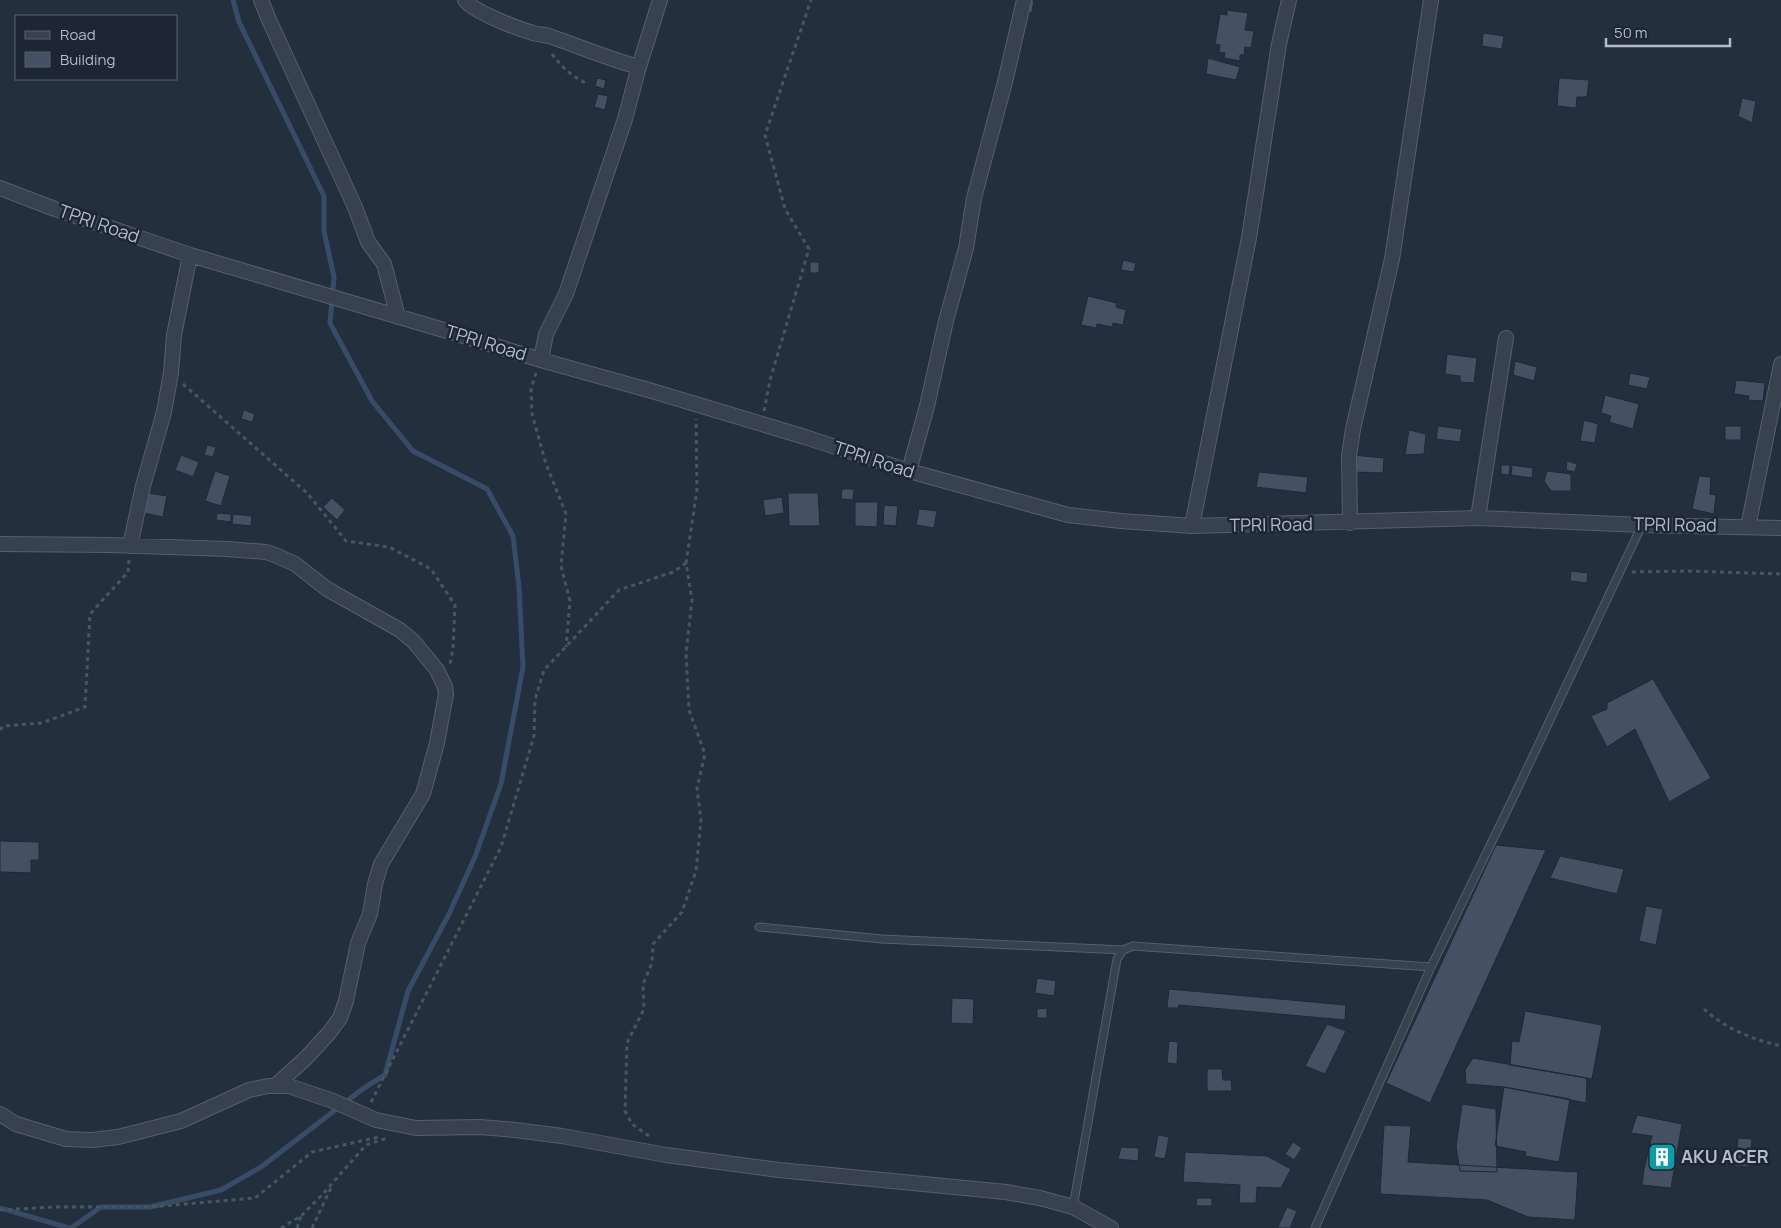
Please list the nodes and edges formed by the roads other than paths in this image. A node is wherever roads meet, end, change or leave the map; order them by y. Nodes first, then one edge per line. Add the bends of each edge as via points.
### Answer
1 (261, 0) edge
2 (465, 0) edge
3 (660, 0) edge
4 (1024, 0) edge
5 (1289, 0) edge
6 (1431, 0) edge
7 (639, 67) junction
8 (0, 188) edge
9 (190, 255) junction
10 (398, 317) junction
11 (1506, 338) dead end
12 (540, 360) junction
13 (1781, 364) edge
14 (909, 471) junction
15 (1478, 518) junction
16 (1350, 523) junction
17 (1642, 525) junction
18 (1192, 526) junction
19 (1748, 527) junction
20 (1781, 528) edge
21 (0, 544) edge
22 (130, 546) junction
23 (759, 927) dead end
24 (1123, 950) junction
25 (1431, 967) junction
26 (275, 1086) junction
27 (0, 1114) edge
28 (1073, 1207) junction
29 (1111, 1228) edge
30 (1314, 1228) edge

1 - 10 street via 368,242 384,264
2 - 7 street via 468,5 492,17 536,34
3 - 7 street
4 - 14 street
5 - 18 street via 1249,238
6 - 16 street via 1392,259 1352,430
7 - 12 street via 566,294 546,334
8 - 9 street, TPRI Road
9 - 10 street, TPRI Road
9 - 22 street via 174,336 164,412
10 - 12 street, TPRI Road
11 - 15 street
12 - 14 street, TPRI Road via 696,404
13 - 19 street
14 - 18 street, TPRI Road via 1068,515
15 - 16 street, TPRI Road
15 - 17 street, TPRI Road
16 - 18 street, TPRI Road
17 - 19 street, TPRI Road
17 - 25 lane
19 - 20 street, TPRI Road
21 - 22 street
22 - 26 street via 266,552 295,564 327,589 400,630 437,670 445,687 446,702 423,794 381,864 340,1018 306,1058
23 - 24 lane via 892,940
24 - 25 lane via 1133,946
24 - 28 lane via 1117,958
25 - 30 lane
26 - 27 street via 250,1090 181,1121 118,1138 66,1139 16,1124
26 - 28 street via 307,1091 376,1120 416,1128 489,1128 562,1136 666,1155 779,1170 1006,1192
28 - 29 street

